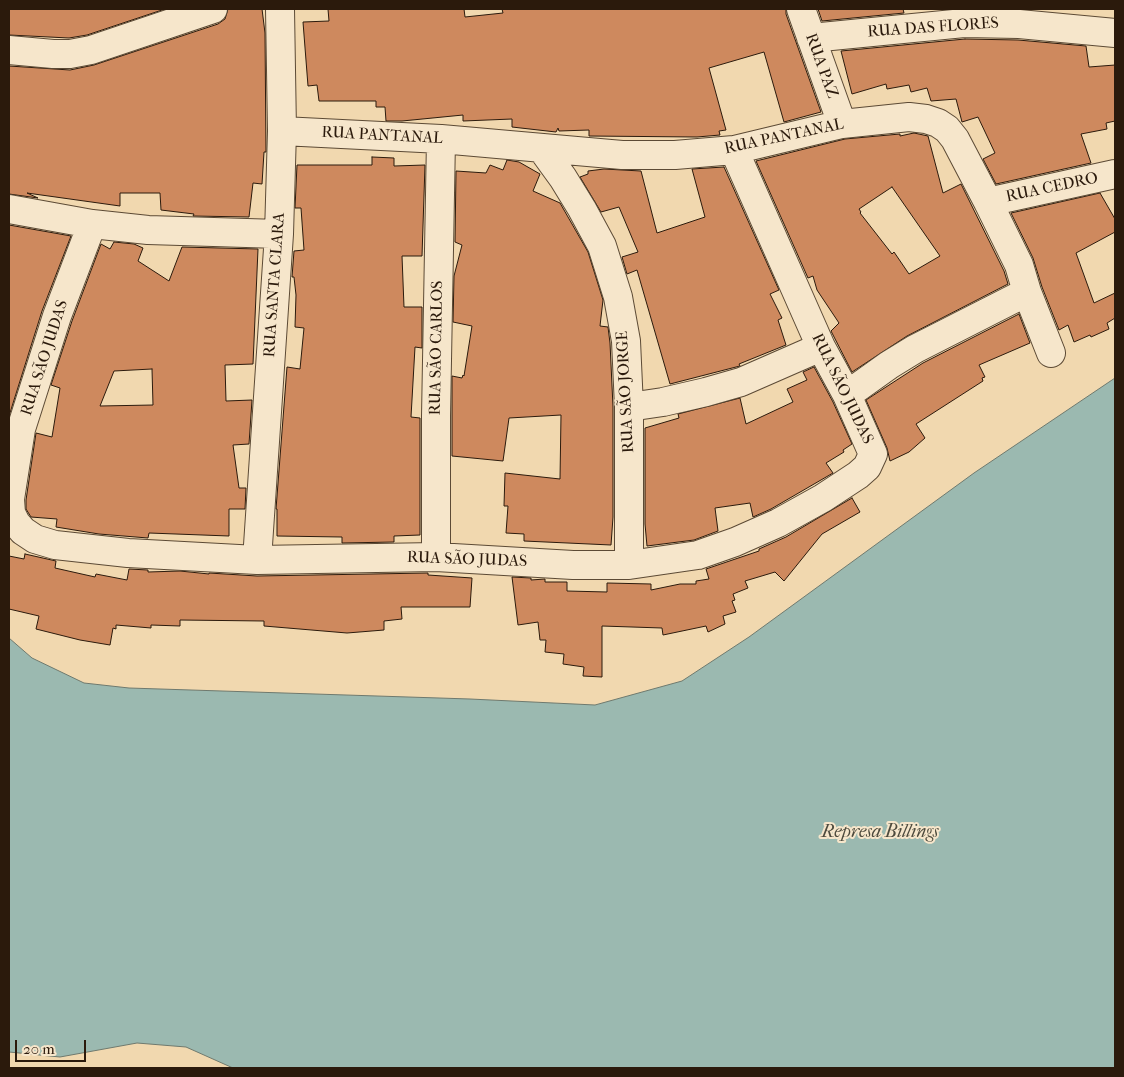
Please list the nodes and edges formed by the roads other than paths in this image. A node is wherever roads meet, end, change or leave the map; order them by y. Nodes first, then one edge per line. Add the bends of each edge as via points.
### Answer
1 (213, 9) edge
2 (280, 9) edge
3 (801, 9) edge
4 (1115, 33) edge
5 (811, 38) junction
6 (9, 50) edge
7 (842, 124) junction
8 (282, 131) junction
9 (441, 139) junction
10 (542, 149) junction
11 (734, 150) junction
12 (1115, 174) edge
13 (988, 202) junction
14 (9, 209) edge
15 (92, 224) junction
16 (279, 234) junction
17 (1027, 292) junction
18 (821, 347) junction
19 (1051, 353) dead end
20 (847, 395) junction
21 (629, 407) junction
22 (436, 557) junction
23 (257, 560) junction
24 (629, 565) junction

1 - 6 street via 91,50 53,54
2 - 8 street, RUA SANTA CLARA
3 - 5 street, RUA PAZ
4 - 5 street, RUA DAS FLORES via 1019,24 964,23
5 - 7 street, RUA PAZ
7 - 11 street, RUA PANTANAL
7 - 13 street, RUA PANTANAL via 909,117 938,123 955,139
8 - 9 street, RUA PANTANAL
8 - 16 street, RUA SANTA CLARA
9 - 10 street, RUA PANTANAL
9 - 22 street, RUA SÃO CARLOS
10 - 11 street, RUA PANTANAL via 622,155
10 - 21 street, RUA SÃO JORGE via 568,186 602,246 618,297 626,341
11 - 18 street, RUA SÃO JUDAS
12 - 13 street, RUA CEDRO
13 - 17 street, RUA PANTANAL
14 - 15 street
15 - 16 street via 148,230
15 - 23 street, RUA SÃO JUDAS via 57,316 21,429 10,499 13,518 23,531 56,545 128,553
16 - 23 street, RUA SANTA CLARA
17 - 19 street, RUA PANTANAL
17 - 20 street via 914,349
18 - 20 street, RUA SÃO JUDAS
18 - 21 street via 741,382 663,402
20 - 24 street, RUA SÃO JUDAS via 873,454 858,475 778,523 735,542 698,555
21 - 24 street, RUA SÃO JORGE
22 - 23 street, RUA SÃO JUDAS
22 - 24 street, RUA SÃO JUDAS

